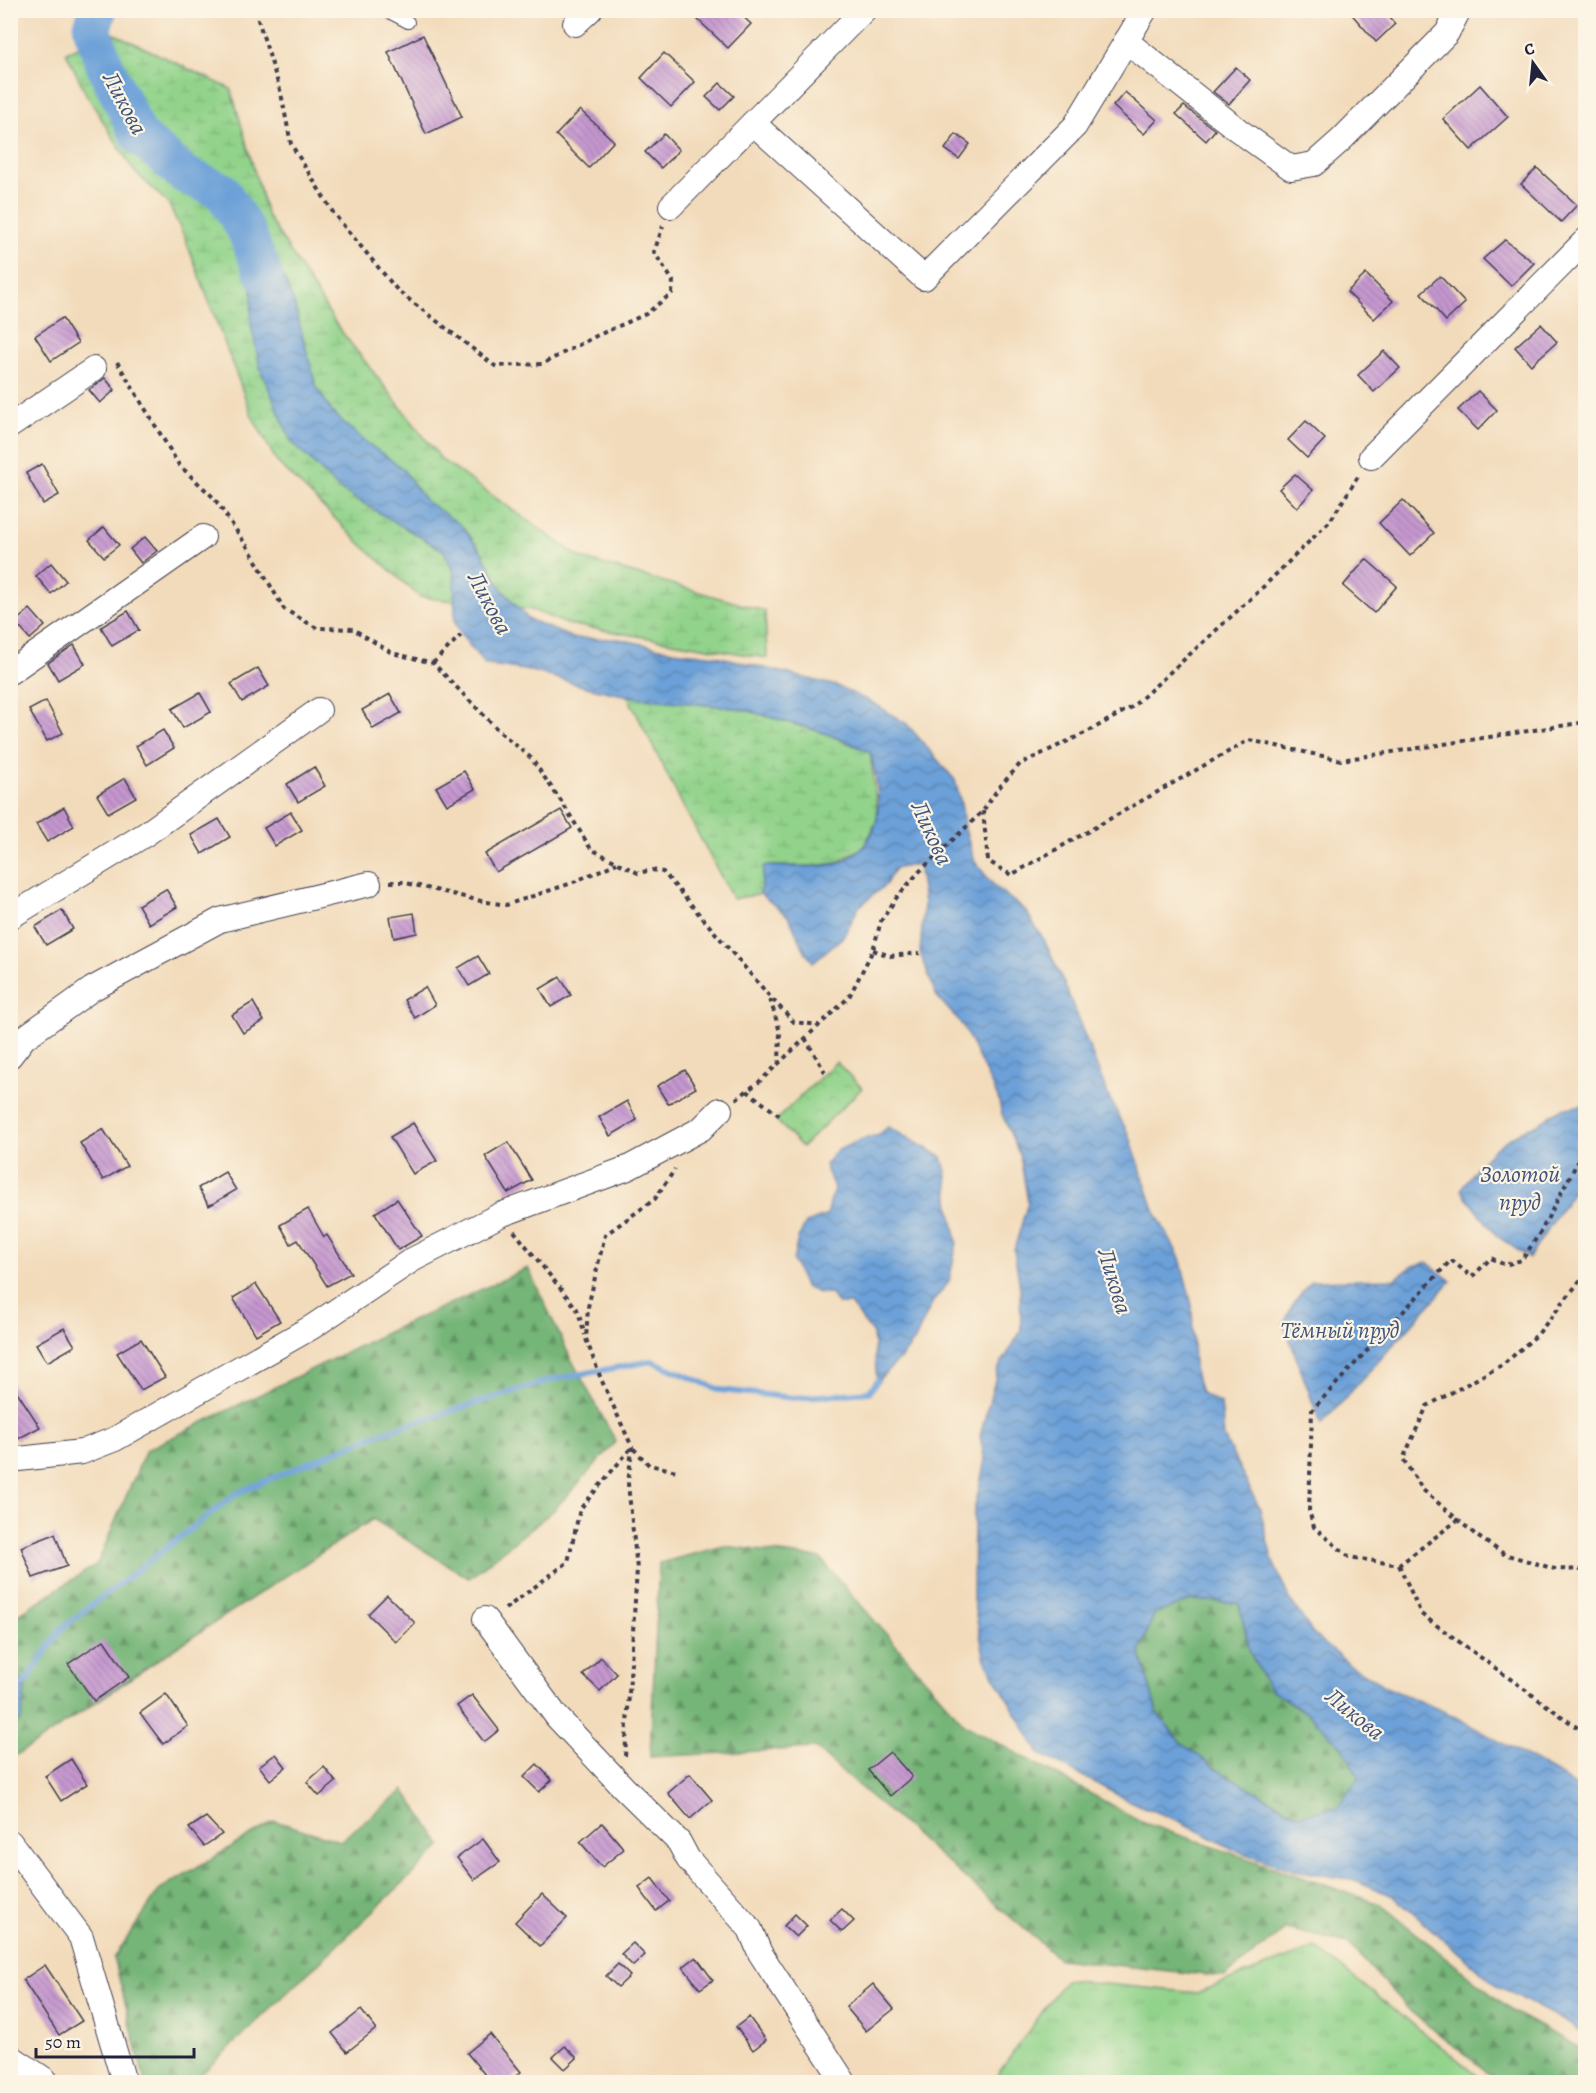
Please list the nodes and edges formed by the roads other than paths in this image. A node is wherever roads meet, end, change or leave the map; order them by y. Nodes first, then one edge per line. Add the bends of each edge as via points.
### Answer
1 (390, 10) edge
2 (864, 10) edge
3 (1144, 10) edge
4 (1459, 10) edge
5 (408, 22) dead end
6 (1126, 41) junction
7 (753, 123) junction
8 (671, 206) road end
9 (1586, 240) edge
10 (94, 369) road end
11 (10, 426) edge
12 (1371, 457) road end
13 (203, 537) dead end
14 (10, 672) edge
15 (319, 710) dead end
16 (369, 884) road end
17 (10, 917) edge
18 (10, 1056) edge
19 (720, 1110) road end
20 (10, 1460) edge
21 (485, 1619) road end
22 (10, 1842) edge
23 (10, 2060) edge
24 (43, 2082) edge
25 (124, 2082) edge
26 (844, 2082) edge

1 - 5 lane
2 - 7 street
3 - 6 street
4 - 6 street via 1447,33 1341,140 1314,164 1291,168
6 - 7 street via 1075,126 924,279
7 - 8 street
9 - 12 street
10 - 11 street
13 - 14 street
15 - 17 street via 146,834
16 - 18 street via 220,920 92,989 24,1038
19 - 20 street via 701,1129 628,1168 500,1215 412,1260 312,1327 115,1438 82,1452
21 - 26 street via 557,1717 680,1842 688,1859 750,1929 760,1953
22 - 25 street via 81,1937
23 - 24 street

